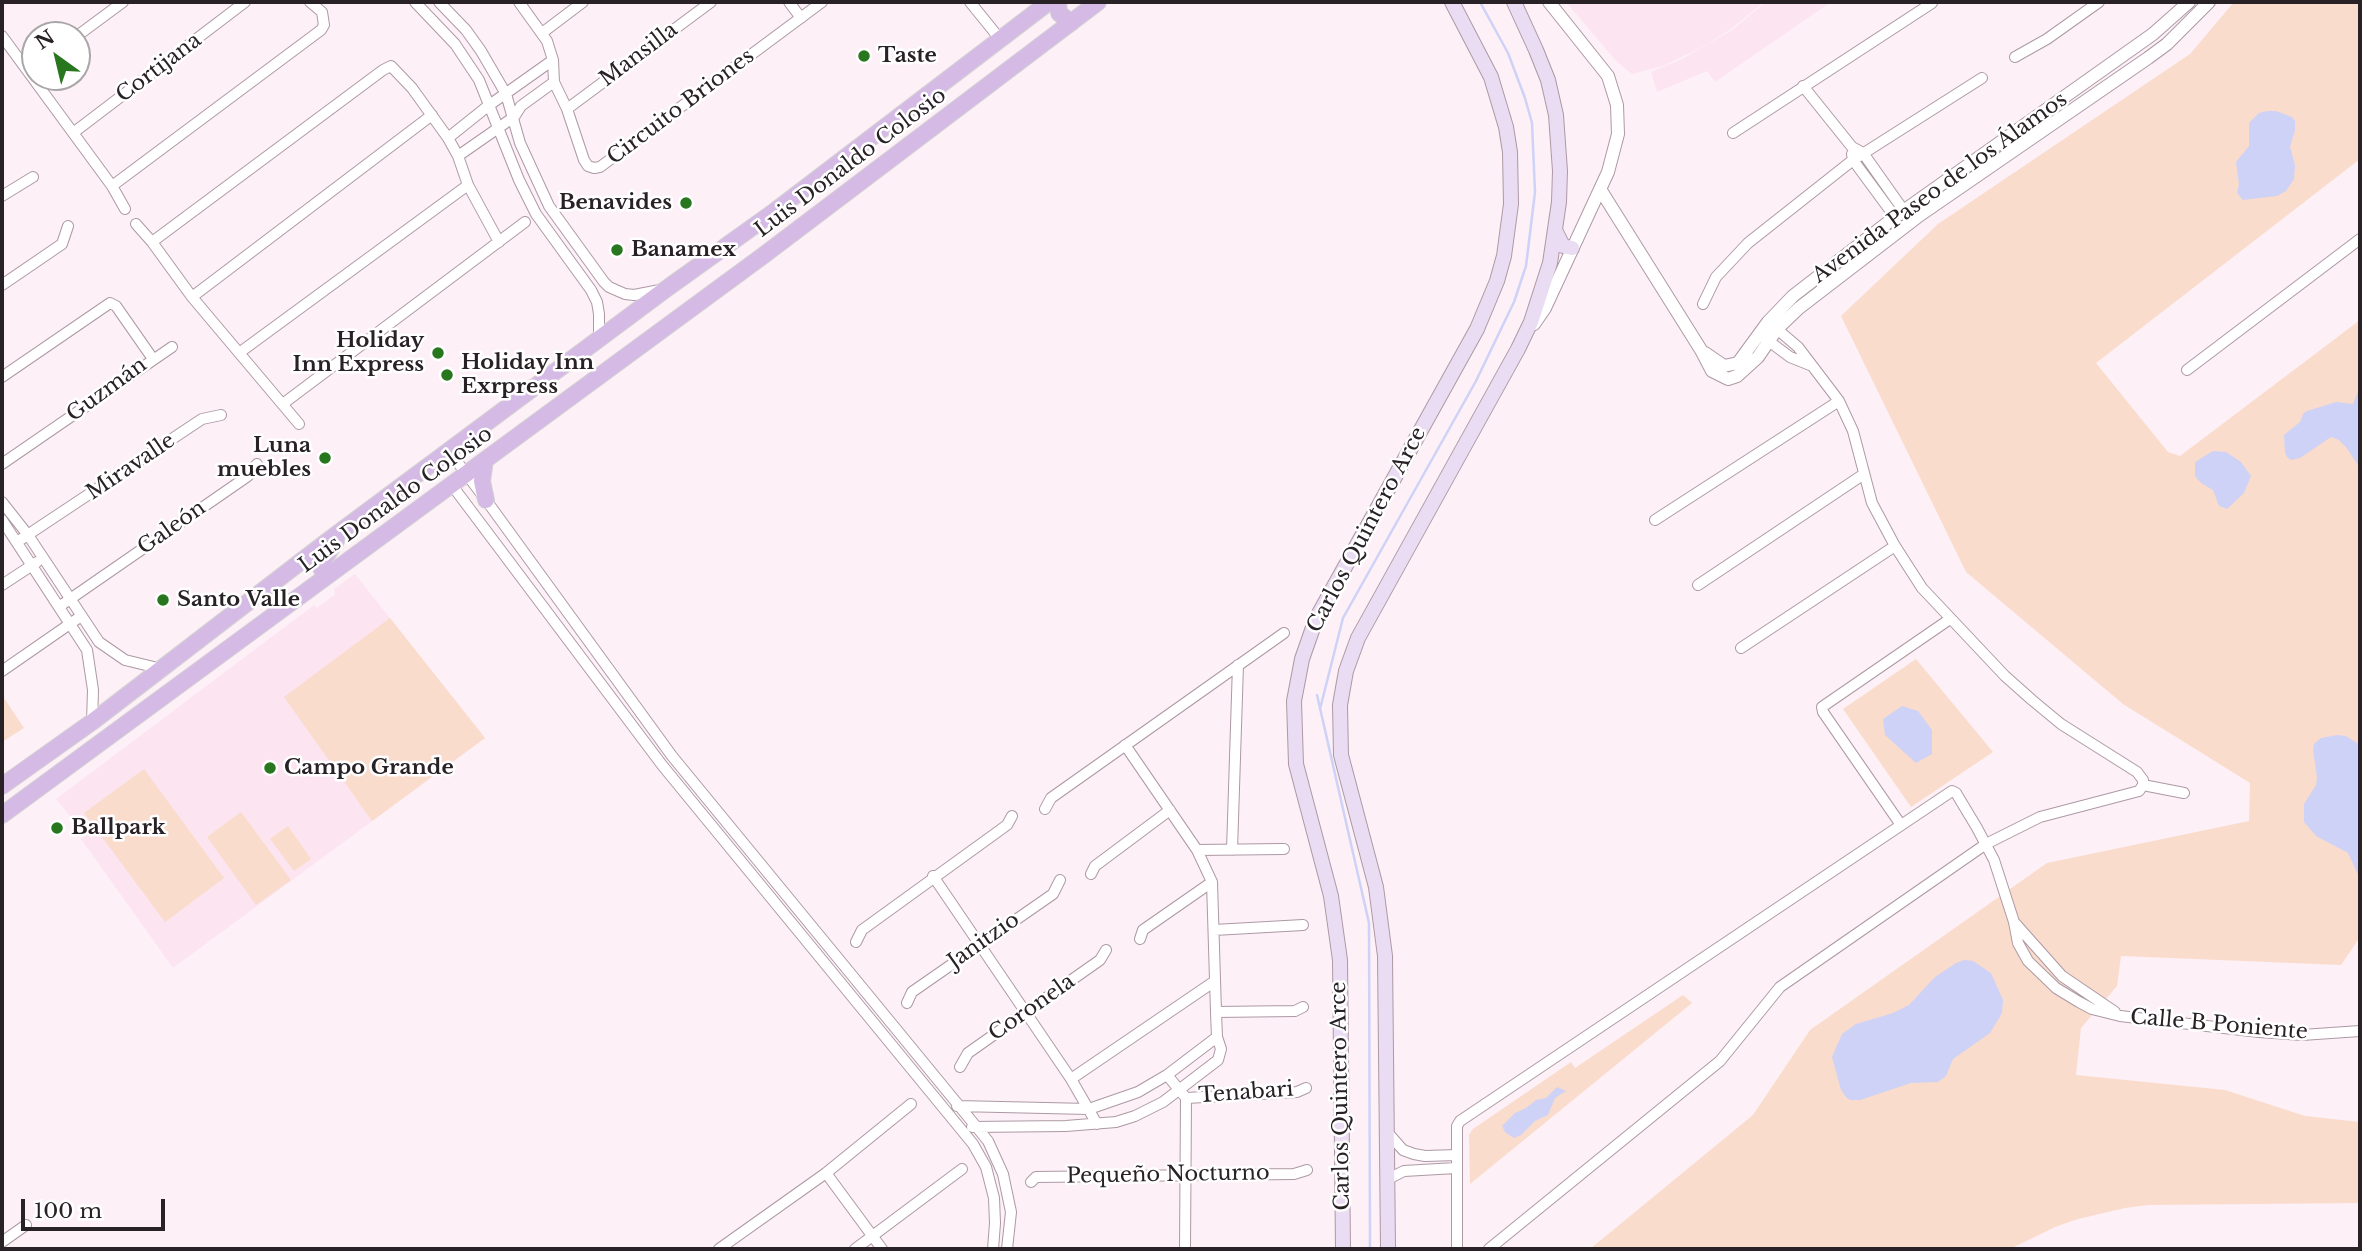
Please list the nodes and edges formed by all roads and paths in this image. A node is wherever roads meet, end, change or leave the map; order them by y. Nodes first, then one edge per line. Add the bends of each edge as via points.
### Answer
1 (123, 2) edge
2 (245, 2) edge
3 (310, 2) edge
4 (416, 2) edge
5 (439, 2) edge
6 (519, 2) edge
7 (583, 2) edge
8 (711, 2) edge
9 (789, 2) edge
10 (822, 2) edge
11 (970, 2) edge
12 (1049, 2) edge
13 (1058, 2) edge
14 (1098, 2) edge
15 (1452, 2) edge
16 (1514, 2) edge
17 (1549, 2) edge
18 (2099, 2) edge
19 (2189, 2) edge
20 (2209, 2) edge
21 (1932, 3) edge
22 (801, 18) junction
23 (1071, 23) junction
24 (91, 26) edge
25 (542, 33) junction
26 (2, 36) edge
27 (1000, 39) junction
28 (2015, 57) dead end
29 (21, 58) edge
30 (553, 60) junction
31 (1982, 78) dead end
32 (554, 82) junction
33 (1803, 86) junction
34 (46, 91) edge
35 (506, 94) junction
36 (488, 106) junction
37 (567, 109) junction
38 (432, 115) junction
39 (514, 117) junction
40 (498, 128) junction
41 (73, 133) junction
42 (1733, 133) dead end
43 (448, 138) junction
44 (458, 156) junction
45 (1858, 157) junction
46 (33, 177) dead end
47 (468, 185) junction
48 (112, 186) junction
49 (1600, 189) junction
50 (2, 196) edge
51 (1933, 198) junction
52 (549, 206) junction
53 (125, 209) dead end
54 (775, 211) junction
55 (536, 214) junction
56 (1900, 214) junction
57 (525, 222) dead end
58 (136, 224) dead end
59 (68, 226) dead end
60 (1556, 232) junction
61 (1872, 234) junction
62 (2360, 239) edge
63 (152, 242) junction
64 (499, 242) junction
65 (1880, 245) junction
66 (1572, 248) junction
67 (764, 255) junction
68 (2, 285) edge
69 (666, 289) junction
70 (192, 297) junction
71 (1703, 304) dead end
72 (1773, 326) junction
73 (1763, 337) junction
74 (599, 340) junction
75 (172, 347) dead end
76 (1518, 349) junction
77 (1701, 350) junction
78 (239, 353) junction
79 (153, 359) junction
80 (1810, 365) junction
81 (2187, 370) dead end
82 (2, 377) edge
83 (1839, 401) junction
84 (284, 404) junction
85 (221, 415) dead end
86 (299, 424) dead end
87 (449, 451) junction
88 (485, 460) junction
89 (2, 463) edge
90 (257, 464) dead end
91 (465, 474) junction
92 (1864, 474) junction
93 (452, 484) junction
94 (486, 500) junction
95 (2, 502) edge
96 (2, 520) edge
97 (1655, 520) dead end
98 (339, 533) junction
99 (28, 535) junction
100 (17, 542) junction
101 (1895, 546) junction
102 (43, 558) junction
103 (32, 565) junction
104 (291, 569) junction
105 (326, 577) junction
106 (2, 585) edge
107 (1698, 585) dead end
108 (71, 598) junction
109 (60, 606) junction
110 (280, 611) junction
111 (82, 616) junction
112 (572, 618) junction
113 (1950, 619) junction
114 (71, 623) junction
115 (559, 627) junction
116 (1284, 633) dead end
117 (99, 642) junction
118 (1741, 648) dead end
119 (87, 650) junction
120 (168, 664) junction
121 (1238, 665) junction
122 (2, 671) edge
123 (92, 722) junction
124 (1125, 745) junction
125 (672, 756) junction
126 (36, 763) junction
127 (662, 765) junction
128 (2143, 785) junction
129 (2, 786) edge
130 (31, 792) junction
131 (2185, 793) dead end
132 (1045, 809) dead end
133 (1170, 810) junction
134 (2, 815) edge
135 (1012, 816) dead end
136 (1901, 825) junction
137 (1986, 844) junction
138 (1196, 849) junction
139 (1284, 849) dead end
140 (1232, 850) junction
141 (1091, 874) dead end
142 (933, 876) junction
143 (1060, 880) dead end
144 (1212, 882) junction
145 (789, 898) junction
146 (779, 908) junction
147 (1303, 925) dead end
148 (1214, 930) junction
149 (1140, 939) dead end
150 (856, 942) dead end
151 (979, 944) junction
152 (1106, 950) dead end
153 (1215, 981) junction
154 (907, 1003) dead end
155 (1303, 1007) dead end
156 (1025, 1012) junction
157 (1216, 1012) junction
158 (2360, 1031) edge
159 (1217, 1037) junction
160 (960, 1068) dead end
161 (1167, 1076) junction
162 (1071, 1079) junction
163 (1306, 1088) dead end
164 (1182, 1094) junction
165 (911, 1104) dead end
166 (960, 1105) junction
167 (1089, 1109) junction
168 (947, 1111) junction
169 (1097, 1124) junction
170 (977, 1126) junction
171 (962, 1128) junction
172 (1388, 1133) junction
173 (1457, 1155) junction
174 (1425, 1156) junction
175 (1457, 1168) junction
176 (962, 1169) dead end
177 (1426, 1169) junction
178 (1307, 1170) dead end
179 (826, 1173) junction
180 (1185, 1175) junction
181 (1388, 1179) junction
182 (1031, 1182) dead end
183 (26, 1225) dead end
184 (873, 1237) junction
185 (2, 1242) edge
186 (719, 1249) edge
187 (855, 1249) edge
188 (882, 1249) edge
189 (993, 1249) edge
190 (1007, 1249) edge
191 (1185, 1249) edge
192 (1343, 1249) edge
193 (1388, 1249) edge
194 (1457, 1249) edge
195 (1489, 1249) edge

1 - 24 street
2 - 41 street, Cortijana
3 - 48 street via 322,12 321,30
4 - 36 street via 480,79
5 - 35 street via 466,30
6 - 25 street, Circuito Briones
7 - 25 street
8 - 37 street, Mansilla
9 - 22 street
10 - 22 street
11 - 27 street
12 - 27 main road, Luis Donaldo Colosio
13 - 23 main road via 1059,13
14 - 23 main road, Luis Donaldo Colosio
15 - 192 main road, Carlos Quintero Arce via 1491,77 1506,127 1511,204 1504,256 1477,329 1316,619 1294,701 1296,764 1331,897 1340,960
16 - 60 main road, Carlos Quintero Arce via 1548,80 1556,115 1560,171
17 - 49 street via 1603,68 1613,90 1617,144
18 - 28 street
19 - 51 street, Avenida Paseo de los Álamos via 2153,34
20 - 51 street, Avenida Paseo de los Álamos via 2148,58
21 - 33 street
22 - 37 street, Circuito Briones via 600,167 588,166 584,160
23 - 67 main road, Luis Donaldo Colosio
25 - 30 street, Circuito Briones
26 - 29 street
27 - 54 main road, Luis Donaldo Colosio
30 - 32 street, Circuito Briones
30 - 35 street
31 - 45 street
32 - 37 street, Circuito Briones
32 - 39 street via 521,106
33 - 42 street
33 - 45 street
34 - 41 street
35 - 36 street
35 - 39 street
36 - 40 street
36 - 43 street
38 - 43 street
38 - 63 street via 391,66
38 - 70 street
39 - 40 street
39 - 52 street via 520,143
40 - 44 street
40 - 55 street
41 - 48 street
43 - 44 street
44 - 47 street
45 - 56 street
45 - 71 street via 1730,260
46 - 50 street
47 - 64 street
47 - 78 street
48 - 53 street
49 - 66 street
49 - 77 street
51 - 56 street, Avenida Paseo de los Álamos
51 - 65 street, Avenida Paseo de los Álamos
52 - 55 street
52 - 69 street via 609,287 634,295
54 - 67 main road via 780,233
54 - 69 main road, Luis Donaldo Colosio
55 - 74 street via 591,290 599,314
56 - 61 street, Avenida Paseo de los Álamos
57 - 64 street
58 - 63 street
59 - 68 street via 62,244
60 - 66 main road via 1563,246
60 - 76 main road, Carlos Quintero Arce via 1542,292
61 - 65 street
61 - 72 street, Avenida Paseo de los Álamos via 1793,296
62 - 81 street
63 - 70 street
64 - 84 street
65 - 72 street, Avenida Paseo de los Álamos
66 - 76 street via 1545,308
67 - 88 main road, Luis Donaldo Colosio
69 - 74 main road, Luis Donaldo Colosio
70 - 78 street
72 - 73 street, Avenida Paseo de los Álamos
72 - 80 street via 1798,347
73 - 77 street, Avenida Paseo de los Álamos via 1731,366 1716,363
73 - 77 street, Avenida Paseo de los Álamos via 1758,357 1745,371 1728,379 1712,371
73 - 80 street
74 - 87 main road, Luis Donaldo Colosio
75 - 79 street
76 - 172 main road, Carlos Quintero Arce via 1365,622 1342,688 1341,755 1382,921
78 - 84 street
79 - 82 street, Guzmán via 110,303
79 - 89 street, Guzmán
80 - 83 street
83 - 92 street via 1853,431
83 - 97 street
84 - 86 street
85 - 99 street, Miravalle via 202,419
87 - 91 street
87 - 98 main road, Luis Donaldo Colosio
88 - 91 main road, Luis Donaldo Colosio
88 - 94 main road via 482,481
90 - 108 street, Galeón via 248,476
91 - 93 main road, Luis Donaldo Colosio
91 - 94 street
92 - 101 street via 1872,503
92 - 107 street
93 - 105 main road, Luis Donaldo Colosio
93 - 115 street
94 - 112 street
95 - 99 street
96 - 100 street
98 - 104 main road, Luis Donaldo Colosio
98 - 105 main road via 321,564
99 - 100 street, Miravalle
99 - 102 street
100 - 103 street
101 - 113 street via 1922,588
101 - 118 street
102 - 103 street
102 - 108 street
103 - 106 street
103 - 109 street
104 - 110 main road via 297,585
104 - 120 main road, Luis Donaldo Colosio
105 - 110 main road, Luis Donaldo Colosio
108 - 109 street, Galeón
108 - 111 street
109 - 114 street
110 - 130 main road, Luis Donaldo Colosio
111 - 114 street
111 - 117 street
112 - 115 street
112 - 125 street
113 - 128 street via 2032,700 2137,772
113 - 136 street via 1822,706
114 - 119 street
114 - 122 street
115 - 127 street
116 - 121 street
117 - 119 street
117 - 120 street via 125,660
119 - 123 street
120 - 123 main road, Luis Donaldo Colosio
121 - 124 street
121 - 140 street
123 - 126 main road, Luis Donaldo Colosio
124 - 132 street via 1051,797
124 - 133 street
125 - 127 street
125 - 145 street
126 - 129 main road, Luis Donaldo Colosio
126 - 130 main road via 40,776
127 - 146 street
128 - 131 street
128 - 137 street via 2139,791 2040,817
130 - 134 main road, Luis Donaldo Colosio
133 - 138 street
133 - 141 street via 1095,866
135 - 142 street via 1007,825
136 - 137 street, Calle B Poniente via 1954,791
136 - 173 street via 1460,1121
137 - 158 street, Calle B Poniente via 2028,961 2048,981 2092,1009 2120,1016 2302,1035
137 - 195 street via 1780,987 1720,1061
138 - 140 street
138 - 144 street
139 - 140 street
142 - 150 street via 862,930
142 - 151 street
143 - 151 street, Janitzio via 1053,894
144 - 148 street
144 - 149 street via 1143,930
145 - 146 street
145 - 166 street
146 - 168 street
147 - 148 street
148 - 153 street
151 - 154 street, Janitzio via 912,992
151 - 156 street
152 - 156 street, Coronela via 1100,960
153 - 157 street
153 - 162 street
155 - 157 street via 1295,1011
156 - 160 street, Coronela via 968,1053
156 - 162 street
157 - 159 street
159 - 161 street
159 - 164 street via 1218,1060
161 - 164 street
161 - 167 street
162 - 167 street
163 - 164 street, Tenabari via 1297,1092
164 - 169 street via 1135,1116
164 - 180 street
165 - 179 street
166 - 167 street
166 - 168 street
166 - 170 street
167 - 169 street
168 - 171 street
169 - 170 street
170 - 171 street
170 - 190 street via 1003,1174 1011,1212
171 - 189 street via 986,1167 994,1198
172 - 174 street via 1403,1150
172 - 181 main road, Carlos Quintero Arce
173 - 174 street
173 - 175 street
174 - 177 street
175 - 177 street
175 - 194 street
176 - 184 street
177 - 181 street via 1404,1171
178 - 180 street, Pequeño Nocturno
179 - 184 street
179 - 186 street
180 - 182 street, Pequeño Nocturno via 1036,1177
180 - 191 street
181 - 193 main road, Carlos Quintero Arce
183 - 185 street
184 - 187 street
184 - 188 street

